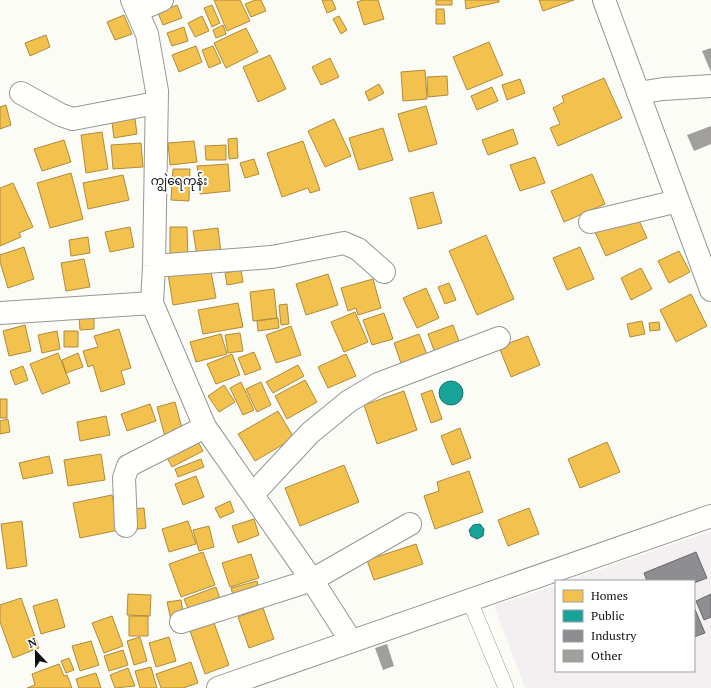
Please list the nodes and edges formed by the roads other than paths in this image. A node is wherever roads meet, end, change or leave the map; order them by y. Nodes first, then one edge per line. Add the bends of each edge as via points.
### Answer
1 (162, 0) edge
2 (604, 0) edge
3 (135, 6) edge
4 (711, 86) edge
5 (21, 93) dead end
6 (638, 93) junction
7 (156, 104) junction
8 (678, 201) junction
9 (590, 222) dead end
10 (154, 266) junction
11 (384, 272) dead end
12 (711, 290) edge
13 (152, 304) junction
14 (0, 313) edge
15 (498, 338) dead end
16 (205, 427) junction
17 (253, 494) junction
18 (711, 516) edge
19 (410, 524) dead end
20 (126, 526) dead end
21 (312, 580) junction
22 (469, 600) junction
23 (181, 622) dead end
24 (351, 641) junction
25 (224, 687) edge
26 (506, 688) edge

1 - 3 street
2 - 6 street
3 - 7 street via 147,34 157,91
4 - 6 street
5 - 7 street via 73,119
6 - 8 street
7 - 10 street
8 - 9 street
8 - 12 street
10 - 11 street via 272,257 344,243 358,249
10 - 13 street
13 - 14 street
13 - 16 street
15 - 17 street via 378,384 349,401 310,433
16 - 17 street
16 - 20 street via 128,466 124,478
17 - 21 street
18 - 22 street
19 - 21 street
21 - 23 street
21 - 24 street
22 - 24 street
22 - 26 lane
24 - 25 street

